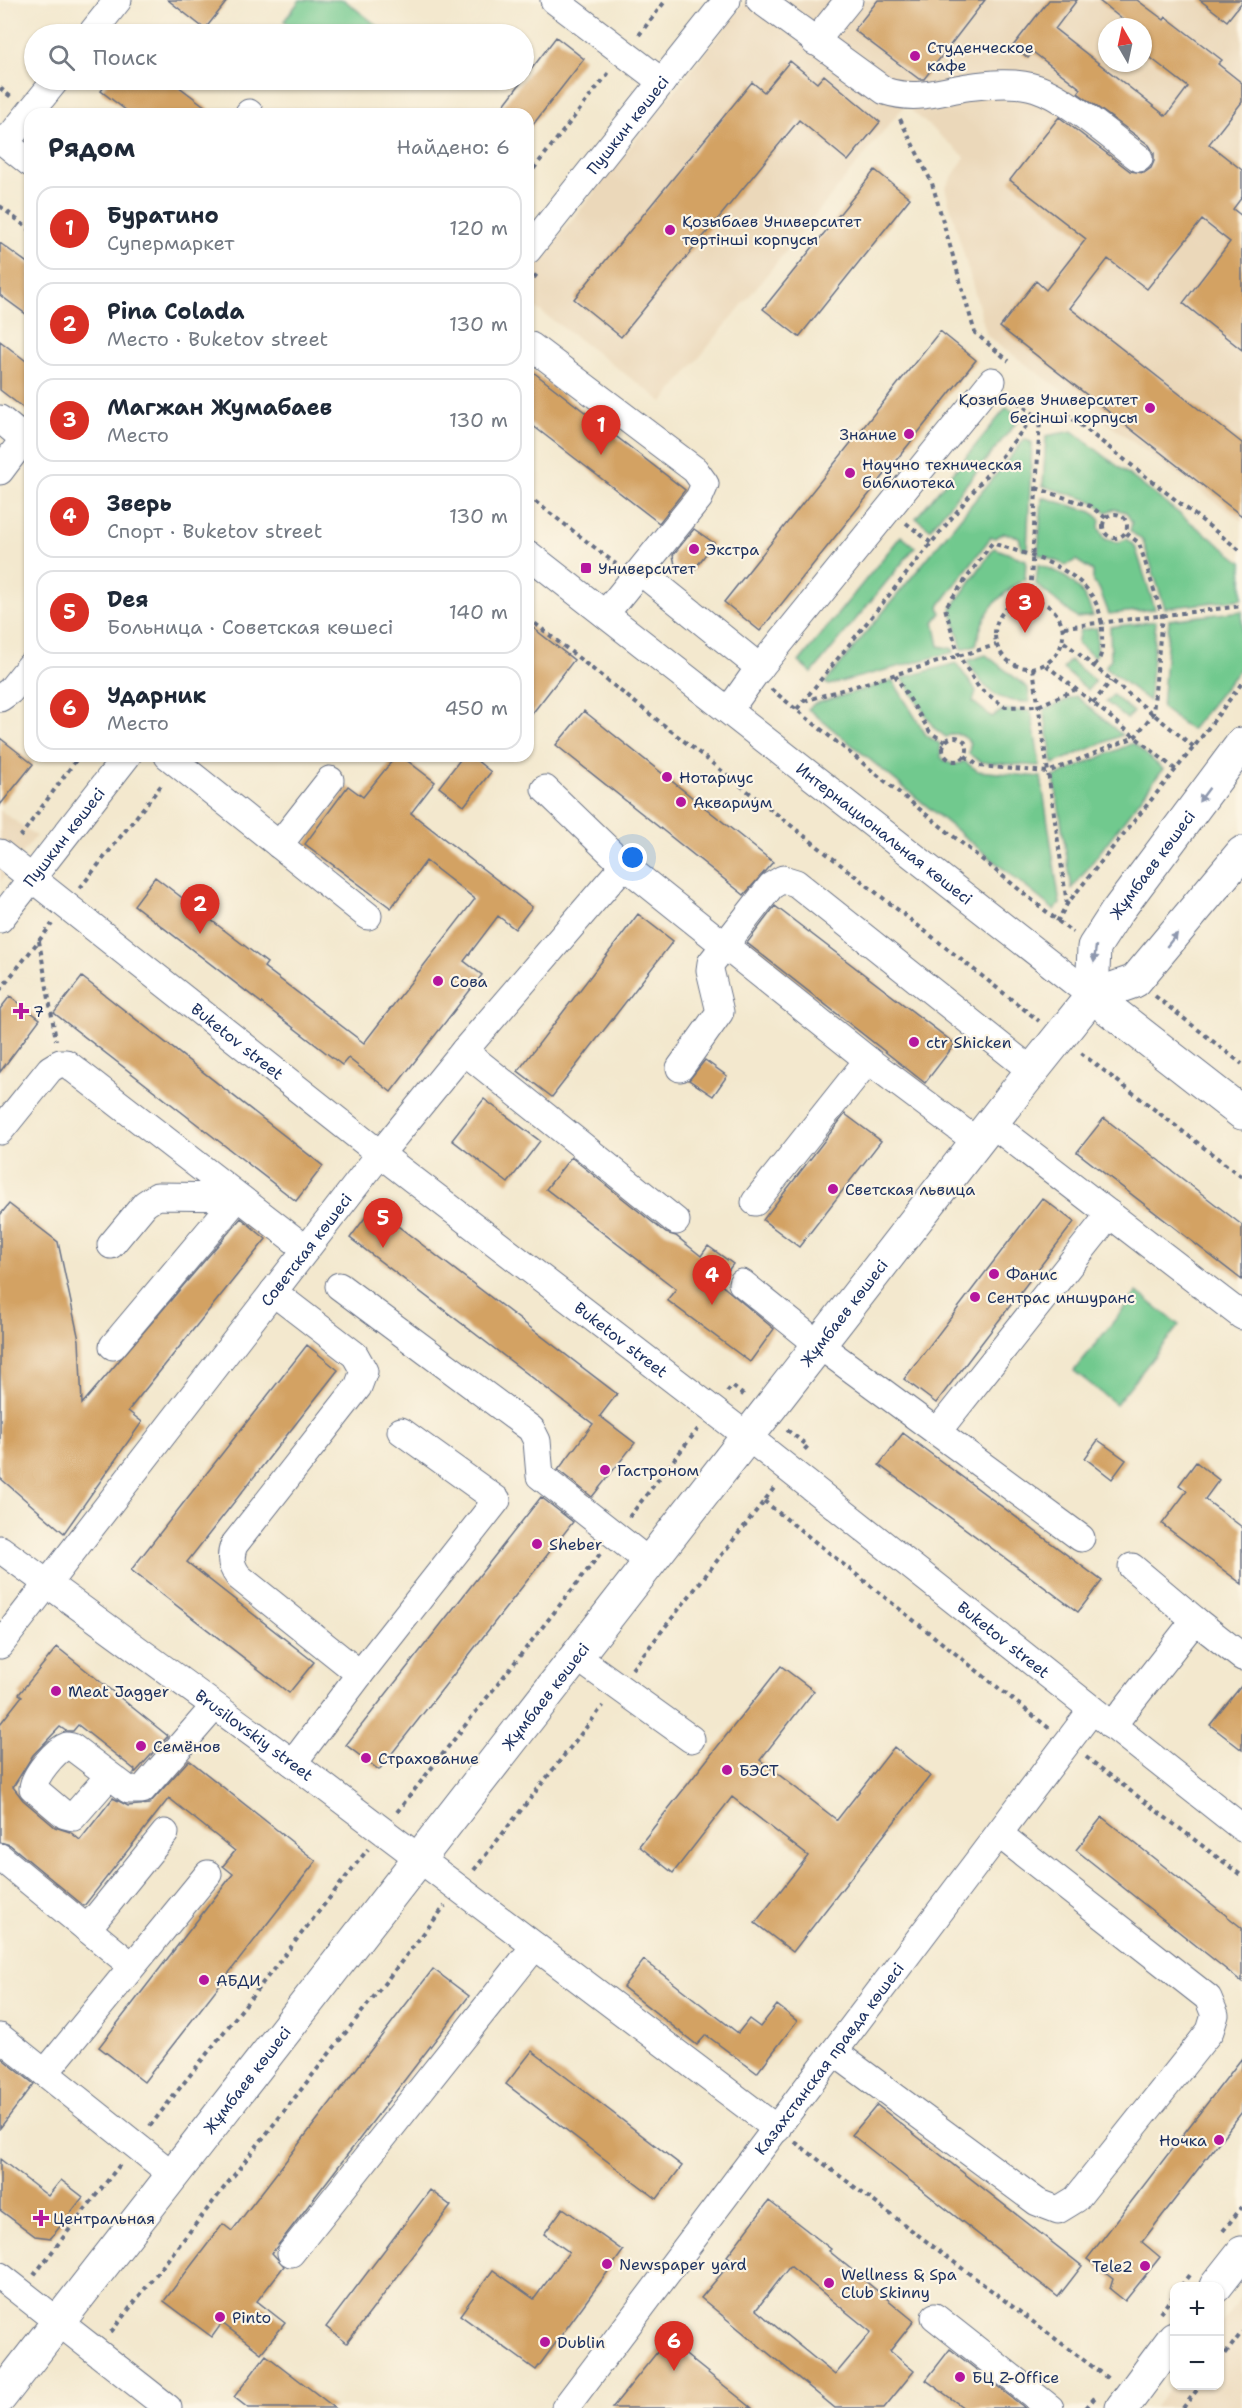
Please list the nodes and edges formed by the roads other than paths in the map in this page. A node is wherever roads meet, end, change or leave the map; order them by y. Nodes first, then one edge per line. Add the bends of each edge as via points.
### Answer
1 (118, 0) edge
2 (554, 0) edge
3 (727, 0) edge
4 (760, 0) edge
5 (849, 0) edge
6 (99, 24) edge
7 (815, 42) junction
8 (662, 82) junction
9 (47, 90) edge
10 (32, 108) edge
11 (24, 117) edge
12 (3, 141) edge
13 (24, 158) edge
14 (1139, 158) dead end
15 (534, 242) edge
16 (534, 348) edge
17 (992, 381) road end
18 (0, 419) edge
19 (24, 435) edge
20 (24, 443) edge
21 (0, 471) edge
22 (534, 559) edge
23 (641, 572) junction
24 (605, 614) junction
25 (757, 672) junction
26 (24, 674) edge
27 (0, 698) edge
28 (729, 710) junction
29 (1241, 748) edge
30 (122, 762) edge
31 (175, 762) edge
32 (330, 780) dead end
33 (544, 789) dead end
34 (279, 845) junction
35 (1242, 853) edge
36 (3, 855) edge
37 (624, 865) junction
38 (33, 877) junction
39 (368, 916) dead end
40 (0, 919) edge
41 (726, 945) junction
42 (1092, 996) junction
43 (464, 1051) junction
44 (868, 1060) junction
45 (680, 1068) dead end
46 (1032, 1071) junction
47 (1242, 1113) edge
48 (0, 1131) edge
49 (984, 1132) junction
50 (380, 1154) junction
51 (238, 1197) junction
52 (755, 1202) dead end
53 (1110, 1214) junction
54 (676, 1221) dead end
55 (111, 1245) dead end
56 (306, 1249) junction
57 (742, 1283) dead end
58 (339, 1286) dead end
59 (273, 1292) junction
60 (1242, 1316) edge
61 (819, 1345) junction
62 (113, 1346) dead end
63 (401, 1431) dead end
64 (937, 1432) junction
65 (748, 1437) junction
66 (1081, 1538) dead end
67 (0, 1549) edge
68 (650, 1563) junction
69 (1132, 1567) dead end
70 (48, 1585) junction
71 (1195, 1620) junction
72 (0, 1645) edge
73 (577, 1657) junction
74 (1242, 1657) edge
75 (360, 1674) junction
76 (214, 1707) junction
77 (1102, 1718) junction
78 (691, 1739) dead end
79 (293, 1763) junction
80 (110, 1776) dead end
81 (1242, 1828) edge
82 (165, 1833) dead end
83 (999, 1834) junction
84 (0, 1857) edge
85 (420, 1859) junction
86 (208, 1874) dead end
87 (87, 1929) junction
88 (536, 1946) junction
89 (131, 1965) junction
90 (0, 2037) edge
91 (834, 2052) junction
92 (45, 2073) junction
93 (777, 2128) junction
94 (174, 2176) junction
95 (291, 2253) dead end
96 (1242, 2253) edge
97 (0, 2276) edge
98 (1219, 2282) edge
99 (935, 2317) dead end
100 (60, 2323) junction
101 (1170, 2343) edge
102 (0, 2397) edge
103 (1126, 2402) edge
104 (168, 2408) edge
105 (566, 2408) edge
106 (1050, 2408) edge

1 - 6 street
2 - 8 street
3 - 8 street, Пушкин көшесі
4 - 7 street
5 - 7 street
7 - 14 street via 885,91 907,97 985,85 1034,87 1056,98
8 - 15 street, Пушкин көшесі
9 - 10 street
11 - 12 street
12 - 13 street
16 - 23 street via 701,476 704,492
17 - 25 street
18 - 19 street
20 - 21 street
22 - 24 street, Интернациональная көшесі
23 - 24 street
23 - 25 street
24 - 28 street, Интернациональная көшесі
25 - 28 street
26 - 27 street
28 - 42 street, Интернациональная көшесі
29 -> 42 main road, Жұмбаев көшесі via 1094,947
30 - 38 street, Пушкин көшесі
31 - 34 street
32 - 34 street
33 - 37 street
34 - 39 street
42 -> 35 main road via 1135,981
36 - 38 street, Buketov street
37 - 41 street
37 - 43 street, Советская көшесі
38 - 40 street, Пушкин көшесі
38 - 50 street, Buketov street
41 - 44 street
41 - 45 street via 710,967 720,1012
41 - 46 street via 771,886 783,879 790,880
42 - 46 main road, Жұмбаев көшесі
42 - 47 main road, Интернациональная көшесі
43 - 50 street, Советская көшесі
43 - 54 street
44 - 49 street
44 - 52 street
46 - 49 main road, Жұмбаев көшесі
48 - 51 street via 50,1069 60,1063 70,1066
49 - 53 street
49 - 61 main road, Жұмбаев көшесі
50 - 56 street, Советская көшесі
50 - 65 street, Buketov street
51 - 55 street via 157,1196 145,1204
51 - 56 street
51 - 62 street
53 - 60 street
53 - 64 street
56 - 59 street, Советская көшесі
57 - 61 street
58 - 68 street via 531,1429 537,1441 540,1476
59 - 70 street, Советская көшесі
59 - 75 street via 355,1355 364,1371 358,1388 234,1545 231,1563 240,1577
61 - 64 street
61 - 65 main road, Жұмбаев көшесі
63 - 75 street via 497,1500
64 - 66 street
65 - 68 main road, Жұмбаев көшесі
65 - 77 street, Buketov street
67 - 70 street, Brusilovskiy street
68 - 73 main road, Жұмбаев көшесі
69 - 71 street
70 - 72 street, Советская көшесі
70 - 76 street, Brusilovskiy street
71 - 74 street
71 - 77 street, Казахстанская правда көшесі
73 - 78 street
73 - 85 main road, Жұмбаев көшесі
75 - 79 street
76 - 79 street, Brusilovskiy street
76 - 80 street via 142,1791 133,1792
77 - 81 street, Buketov street
77 - 83 street, Казахстанская правда көшесі via 1068,1743
79 - 85 street, Brusilovskiy street
82 - 87 street
83 - 91 street, Казахстанская правда көшесі
83 - 91 street via 1208,1998 1215,2015 1210,2031 1076,2199 1059,2210 1037,2202
84 - 87 street
85 - 88 street, Brusilovskiy street
85 - 94 main road, Жұмбаев көшесі
86 - 89 street
87 - 89 street
88 - 93 street, Brusilovskiy street
88 - 95 street
89 - 92 street
90 - 92 street
91 - 93 street, Казахстанская правда көшесі
92 - 94 street
93 - 105 street, Казахстанская правда көшесі
94 - 100 main road, Жұмбаев көшесі
96 - 98 main road
97 - 100 street
99 - 106 street
100 - 102 main road, Жұмбаев көшесі
100 - 104 street
101 - 103 main road

